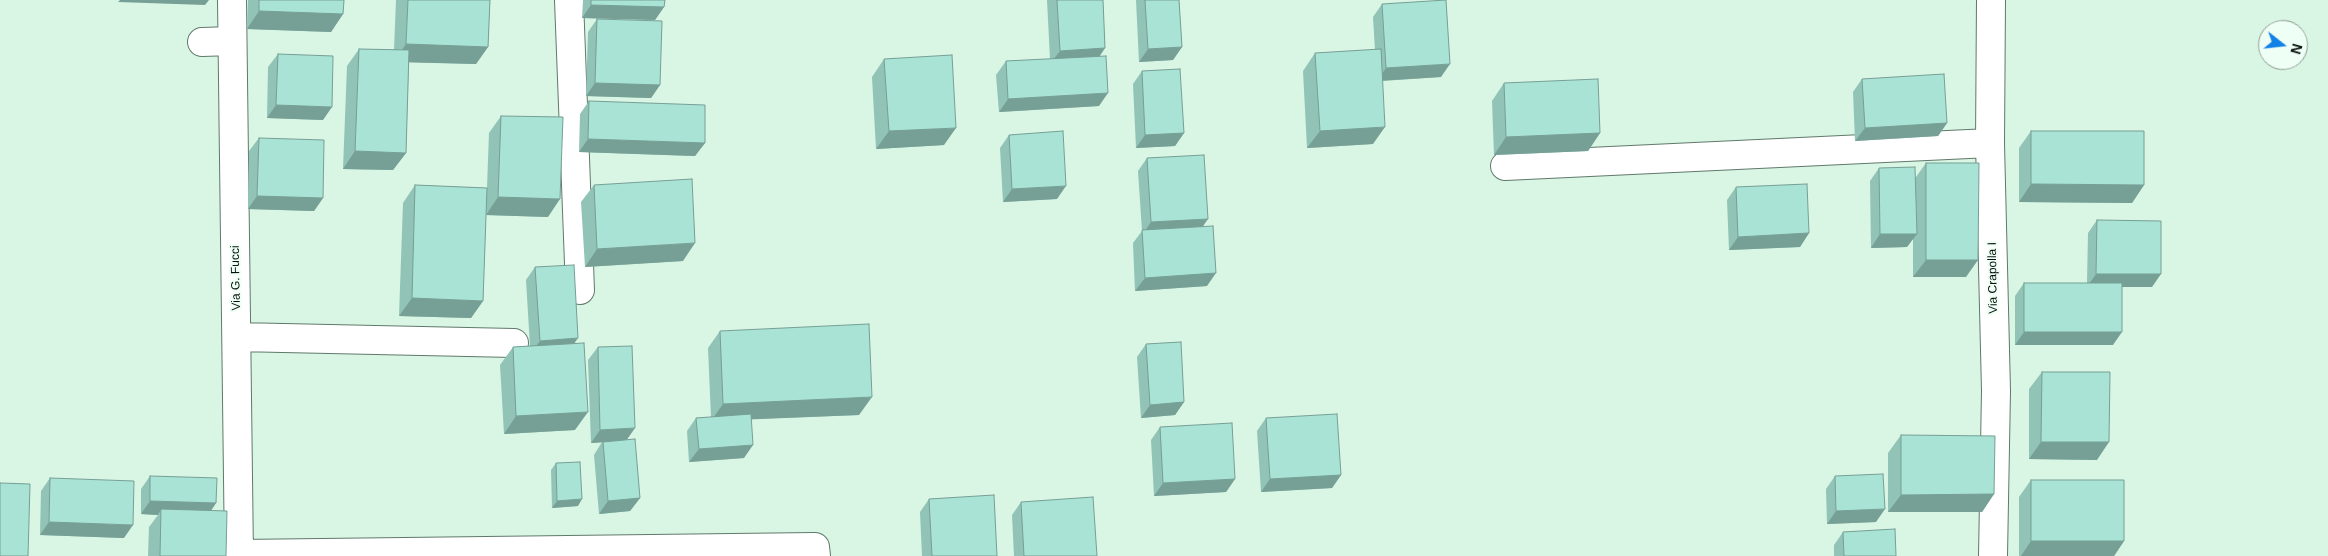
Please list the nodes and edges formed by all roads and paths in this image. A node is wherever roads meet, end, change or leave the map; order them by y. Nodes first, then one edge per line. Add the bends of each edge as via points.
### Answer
1 (232, 0) edge
2 (569, 0) edge
3 (1992, 0) edge
4 (232, 41) junction
5 (202, 42) dead end
6 (1990, 144) junction
7 (1505, 166) dead end
8 (580, 290) dead end
9 (237, 337) junction
10 (514, 343) dead end
11 (239, 555) edge
12 (816, 556) edge
13 (1993, 556) edge

1 - 4 street, Via G. Fucci
2 - 8 street
3 - 6 street, Via Crapolla I
4 - 5 street
4 - 9 street, Via G. Fucci
6 - 7 street
6 - 13 street, Via Crapolla I via 1996,391
9 - 10 street
9 - 11 street, Via G. Fucci
11 - 12 street via 815,547

